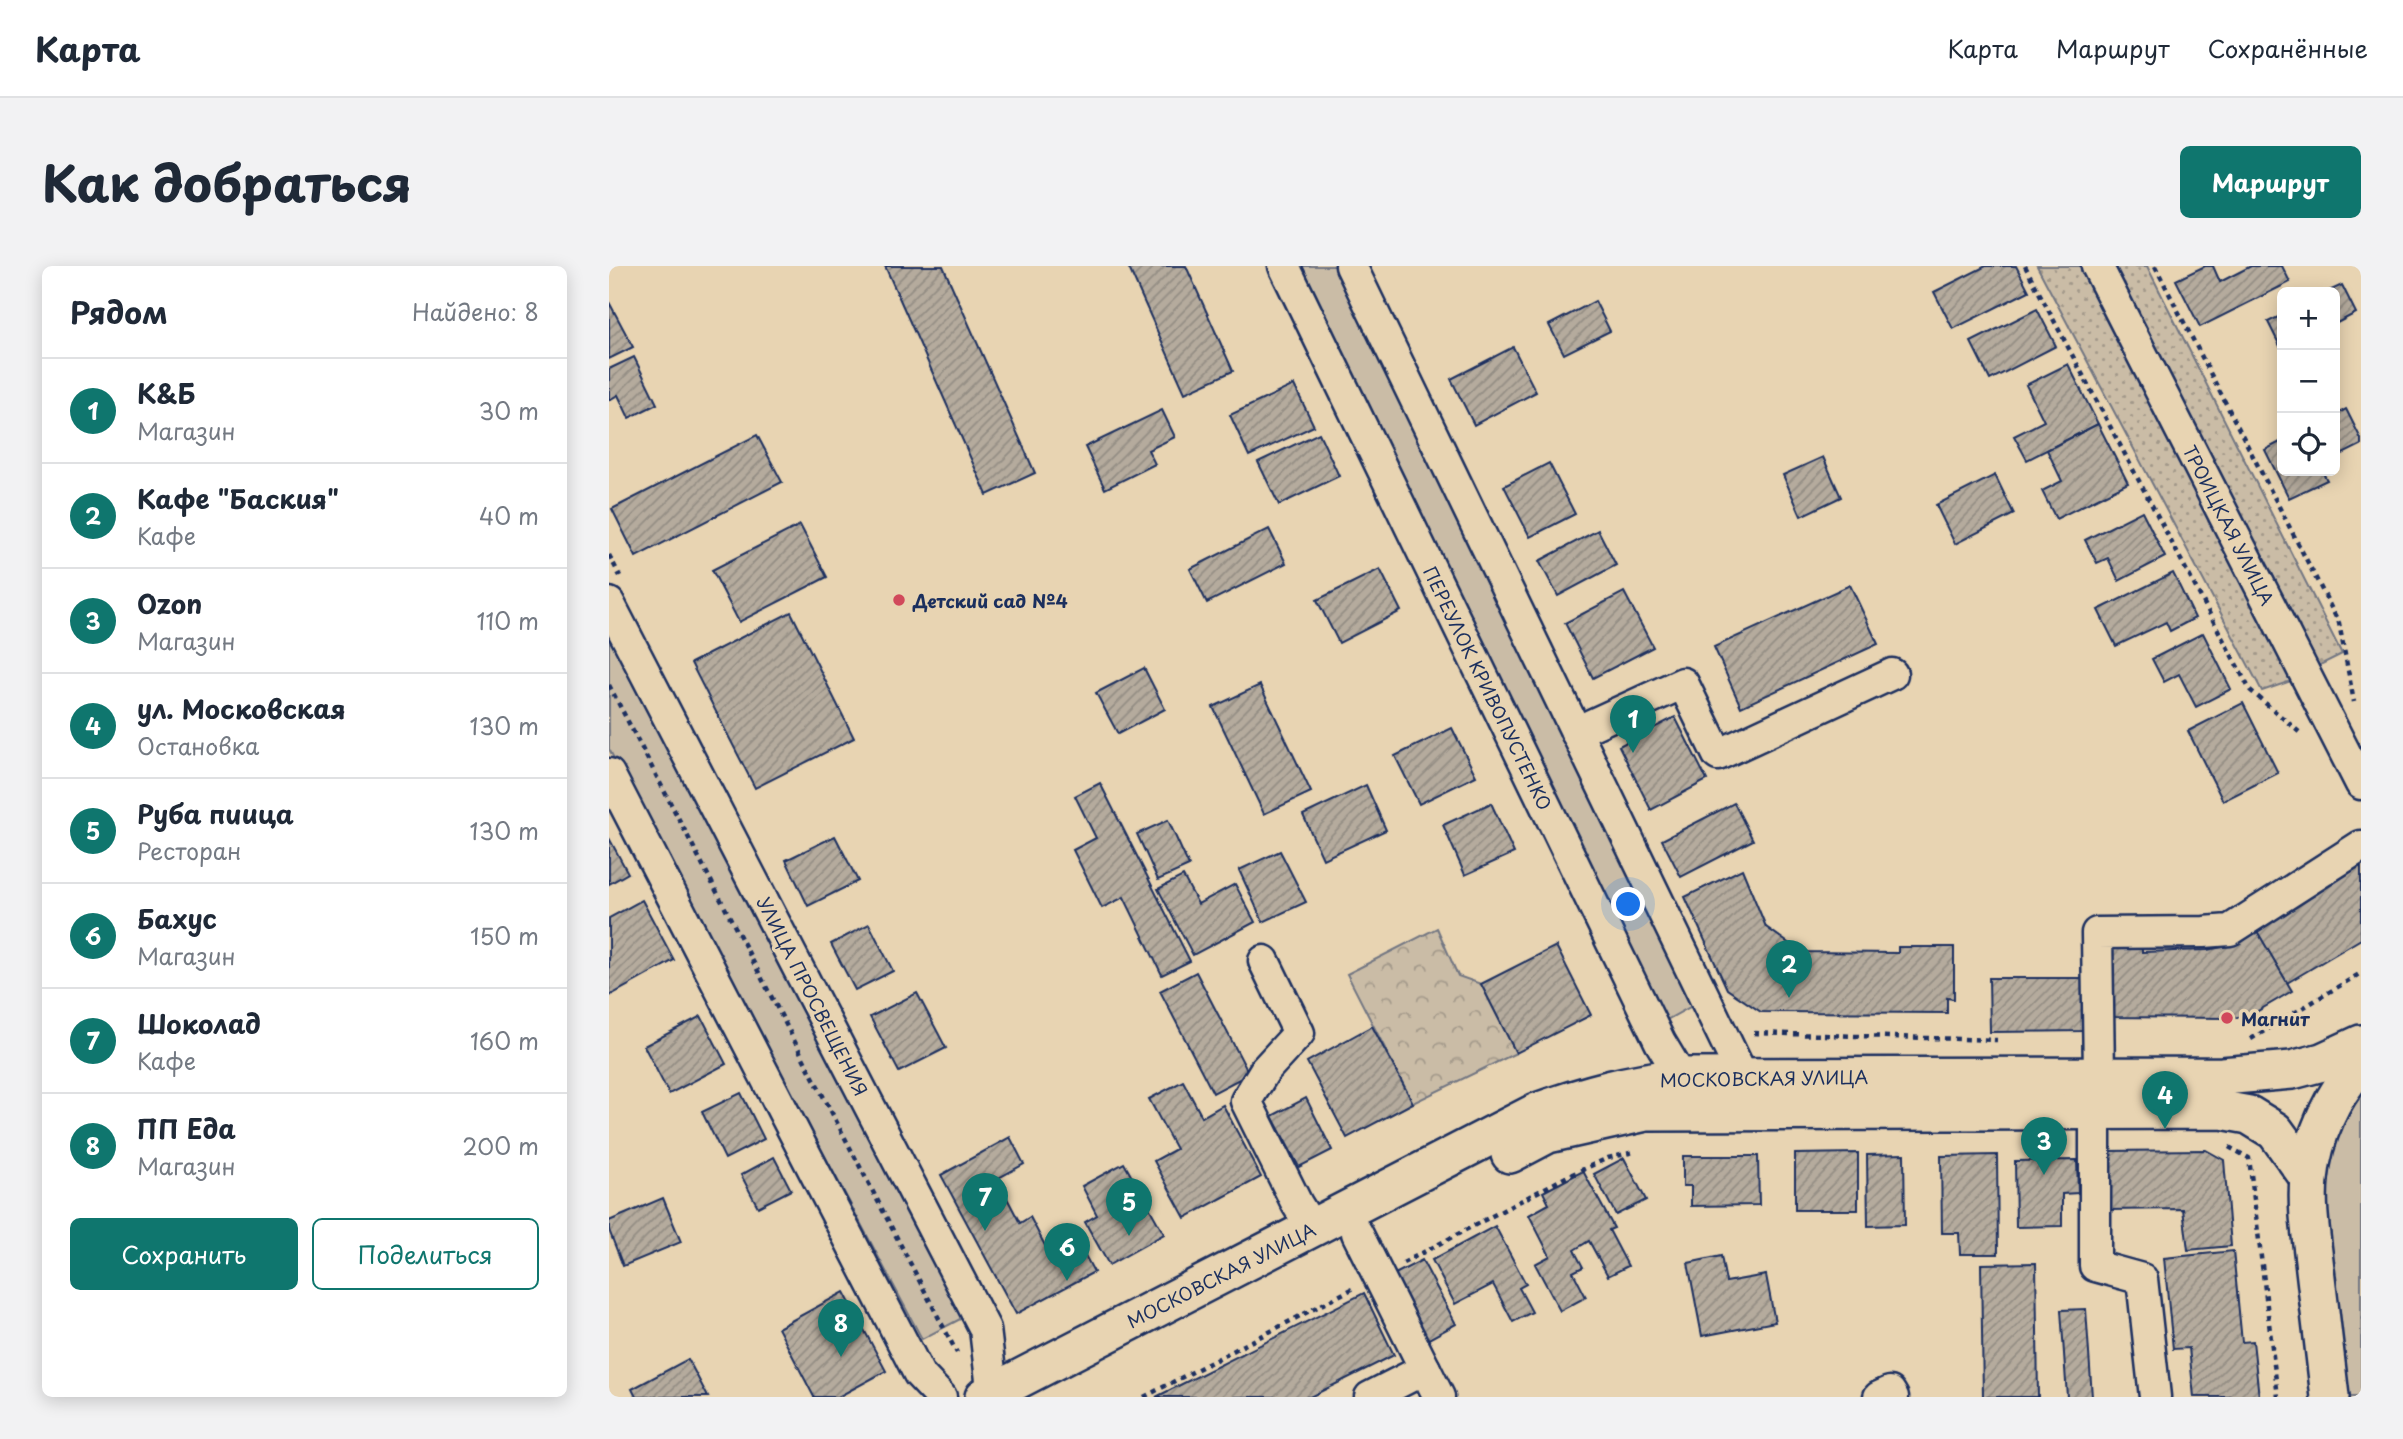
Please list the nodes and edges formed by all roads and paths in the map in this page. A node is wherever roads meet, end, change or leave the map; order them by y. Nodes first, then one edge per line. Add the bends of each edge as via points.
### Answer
1 (1284, 266) edge
2 (1351, 266) edge
3 (2025, 266) edge
4 (2097, 266) edge
5 (2155, 266) edge
6 (609, 603) edge
7 (1892, 674) dead end
8 (609, 685) edge
9 (2356, 710) dead end
10 (1576, 732) junction
11 (2302, 734) dead end
12 (609, 775) edge
13 (2361, 784) edge
14 (2361, 846) edge
15 (1264, 961) dead end
16 (2361, 973) edge
17 (2241, 1040) dead end
18 (2361, 1044) edge
19 (2361, 1064) edge
20 (2097, 1093) junction
21 (1683, 1094) junction
22 (1744, 1094) junction
23 (2221, 1144) dead end
24 (1646, 1149) dead end
25 (2309, 1178) junction
26 (1312, 1228) junction
27 (1357, 1233) junction
28 (1378, 1275) junction
29 (961, 1360) dead end
30 (1425, 1370) junction
31 (990, 1396) edge
32 (941, 1397) edge
33 (1039, 1397) edge
34 (1145, 1397) edge
35 (1370, 1397) edge
36 (1439, 1397) edge
37 (1879, 1397) edge
38 (1893, 1397) edge
39 (2155, 1397) edge
40 (2278, 1397) edge
41 (2330, 1397) edge

1 - 21 street, ПЕРЕУЛОК КРИВОПУСТЕНКО
2 - 10 street
3 - 11 path via 2250,690
4 - 13 street, ТРОИЦКАЯ УЛИЦА
5 - 9 path via 2339,623
6 - 31 street, УЛИЦА ПРОСВЕЩЕНИЯ via 985,1329
7 - 10 street via 1718,755 1683,683
8 - 29 path
10 - 22 street
12 - 32 street via 919,1374
14 - 20 street via 2230,930 2097,933
15 - 26 street via 1299,1033 1265,1070 1246,1101
16 - 17 path via 2251,1039
18 - 20 main road, МОСКОВСКАЯ УЛИЦА via 2292,1070
19 - 25 main road via 2333,1100
20 - 22 main road, МОСКОВСКАЯ УЛИЦА
20 - 25 main road, МОСКОВСКАЯ УЛИЦА via 2249,1115 2275,1131
20 - 39 street via 2095,1266 2142,1279
21 - 22 main road, МОСКОВСКАЯ УЛИЦА
21 - 26 main road, МОСКОВСКАЯ УЛИЦА via 1643,1081 1537,1112
21 - 27 main road, МОСКОВСКАЯ УЛИЦА via 1646,1112 1548,1134
23 - 40 path via 2249,1158
24 - 28 path via 1608,1158 1566,1177
25 - 41 main road
26 - 31 main road, МОСКОВСКАЯ УЛИЦА
27 - 28 street
27 - 33 main road, МОСКОВСКАЯ УЛИЦА
28 - 30 street
28 - 34 path
30 - 35 street
30 - 36 street
37 - 38 street via 1890,1392

